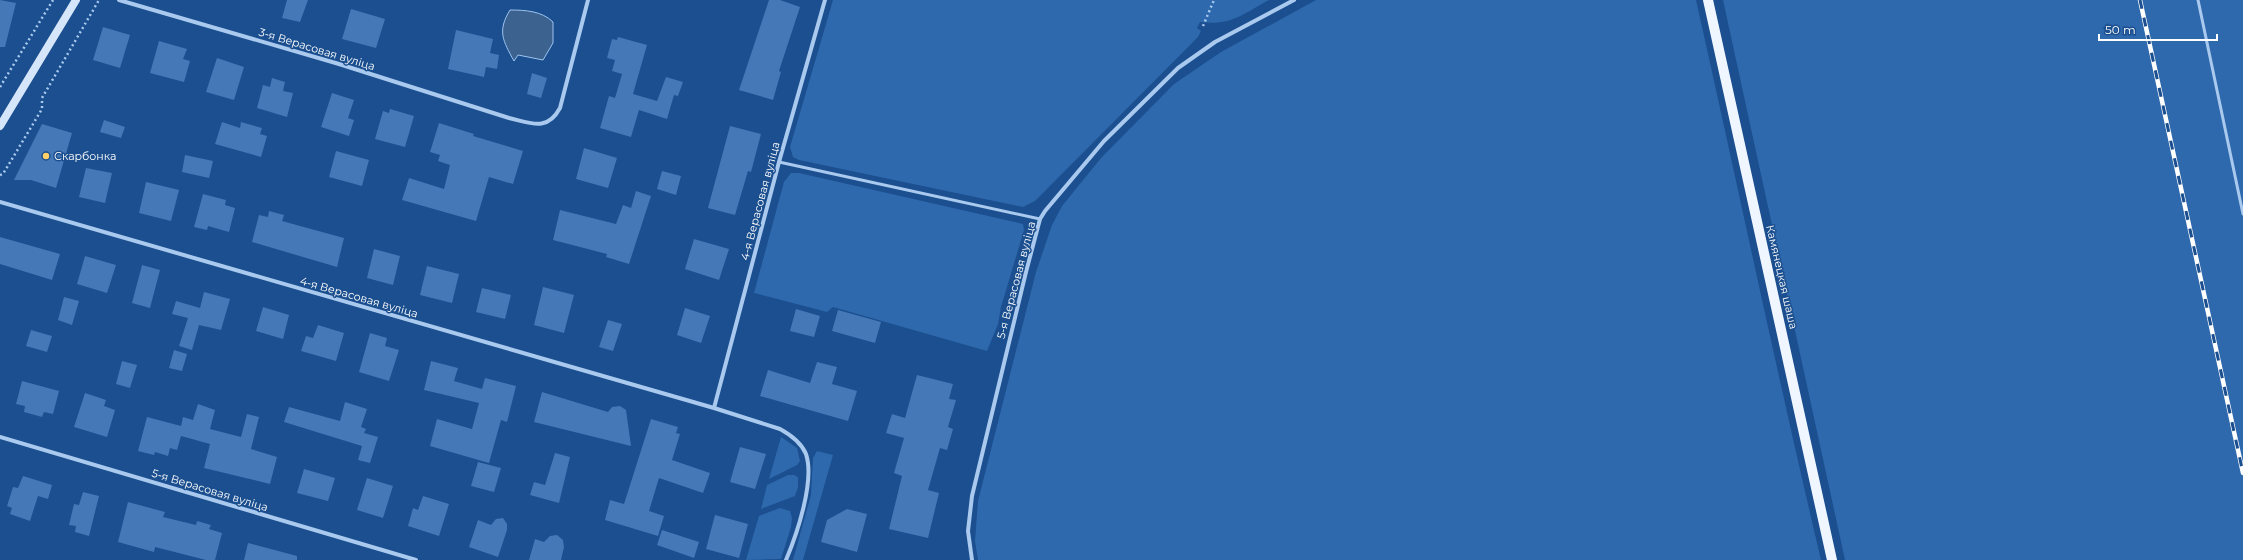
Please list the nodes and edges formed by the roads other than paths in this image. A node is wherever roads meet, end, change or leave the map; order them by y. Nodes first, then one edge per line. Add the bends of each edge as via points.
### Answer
1 (76, 0) edge
2 (119, 0) edge
3 (588, 0) edge
4 (825, 0) edge
5 (1294, 0) edge
6 (1708, 0) edge
7 (2198, 0) edge
8 (0, 126) edge
9 (779, 162) junction
10 (0, 202) edge
11 (2243, 214) edge
12 (1040, 219) junction
13 (714, 408) junction
14 (0, 437) edge
15 (416, 560) edge
16 (786, 560) edge
17 (972, 560) edge
18 (1832, 560) edge

1 - 8 street
2 - 3 street, 3-я Верасовая вуліца via 339,64 509,118 537,124 554,119 564,93
4 - 9 street, 4-я Верасовая вуліца
5 - 12 street, 5-я Верасовая вуліца via 1215,42 1178,68 1104,141 1062,189
6 - 18 main road, Камянецкая шаша
7 - 11 lane
9 - 12 lane
9 - 13 street, 4-я Верасовая вуліца
10 - 13 street, 4-я Верасовая вуліца
12 - 17 street, 5-я Верасовая вуліца via 972,496 968,531
13 - 16 street, 4-я Верасовая вуліца via 788,433 796,439 805,454 808,481
14 - 15 street, 5-я Верасовая вуліца

